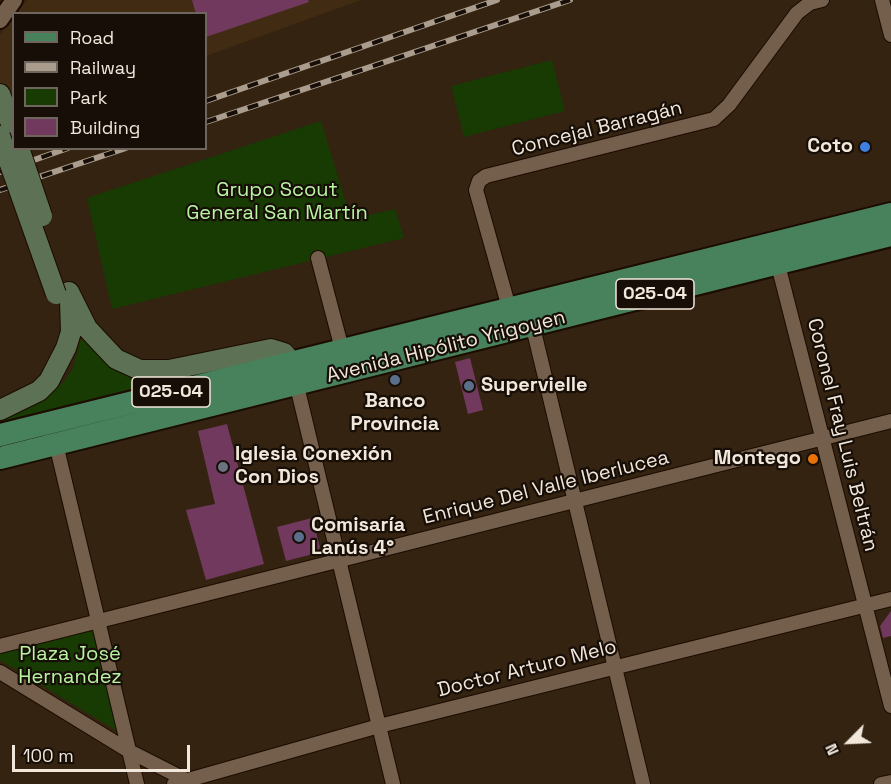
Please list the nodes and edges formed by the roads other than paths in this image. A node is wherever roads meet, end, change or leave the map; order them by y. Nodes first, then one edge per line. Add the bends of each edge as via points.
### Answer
1 (14, 0) edge
2 (822, 0) edge
3 (882, 0) edge
4 (0, 20) edge
5 (891, 35) edge
6 (0, 94) edge
7 (12, 127) edge
8 (0, 136) edge
9 (20, 150) edge
10 (891, 214) edge
11 (891, 236) edge
12 (775, 254) junction
13 (318, 258) dead end
14 (69, 292) junction
15 (521, 316) junction
16 (342, 349) junction
17 (291, 362) junction
18 (297, 384) junction
19 (0, 397) edge
20 (0, 410) edge
21 (891, 421) edge
22 (0, 435) edge
23 (823, 438) junction
24 (56, 444) junction
25 (0, 458) edge
26 (576, 501) junction
27 (338, 561) junction
28 (891, 599) edge
29 (865, 604) junction
30 (96, 621) junction
31 (0, 646) edge
32 (615, 667) junction
33 (0, 672) edge
34 (891, 706) edge
35 (379, 726) junction
36 (129, 751) junction
37 (891, 782) edge
38 (185, 783) edge
39 (137, 784) edge
40 (393, 784) edge
41 (642, 784) edge
42 (881, 784) edge

1 - 4 street
2 - 15 street, Concejal Barragán via 796,12 729,105 714,119 486,176 479,181 476,190
3 - 5 street
6 - 7 main road
8 - 19 main road, bridge via 56,294 60,326 48,364 35,378
9 - 14 main road, bridge
10 - 12 main road, Avenida Hipólito Yrigoyen / 025-04
11 - 12 main road, Avenida Hipólito Yrigoyen / 025-04
12 - 15 main road, Avenida Hipólito Yrigoyen / 025-04
12 - 23 street, Coronel Fray Luis Beltrán
13 - 16 street
14 - 17 main road via 87,328 116,359 140,370 170,370 271,349 285,353
14 - 20 main road via 71,332 58,366 39,391
15 - 16 main road, Avenida Hipólito Yrigoyen / 025-04
15 - 18 main road, Avenida Hipólito Yrigoyen / 025-04
15 - 26 street
16 - 17 main road, Avenida Hipólito Yrigoyen / 025-04
17 - 18 street
17 - 22 main road, Avenida Hipólito Yrigoyen / 025-04
18 - 24 main road, Avenida Hipólito Yrigoyen / 025-04
18 - 27 street
21 - 23 street, Enrique Del Valle Iberlucea
23 - 26 street, Enrique Del Valle Iberlucea
23 - 29 street, Coronel Fray Luis Beltrán
24 - 25 main road, Avenida Hipólito Yrigoyen / 025-04
24 - 30 street
26 - 27 street, Enrique Del Valle Iberlucea
26 - 32 street
27 - 30 street, Enrique Del Valle Iberlucea
27 - 35 street
28 - 29 street, Doctor Arturo Melo
29 - 32 street, Doctor Arturo Melo
29 - 34 street, Coronel Fray Luis Beltrán
30 - 31 street, Enrique Del Valle Iberlucea
30 - 36 street
32 - 35 street, Doctor Arturo Melo
32 - 41 street
33 - 36 street
35 - 38 street, Doctor Arturo Melo
35 - 40 street
36 - 38 street
36 - 39 street
37 - 42 street

